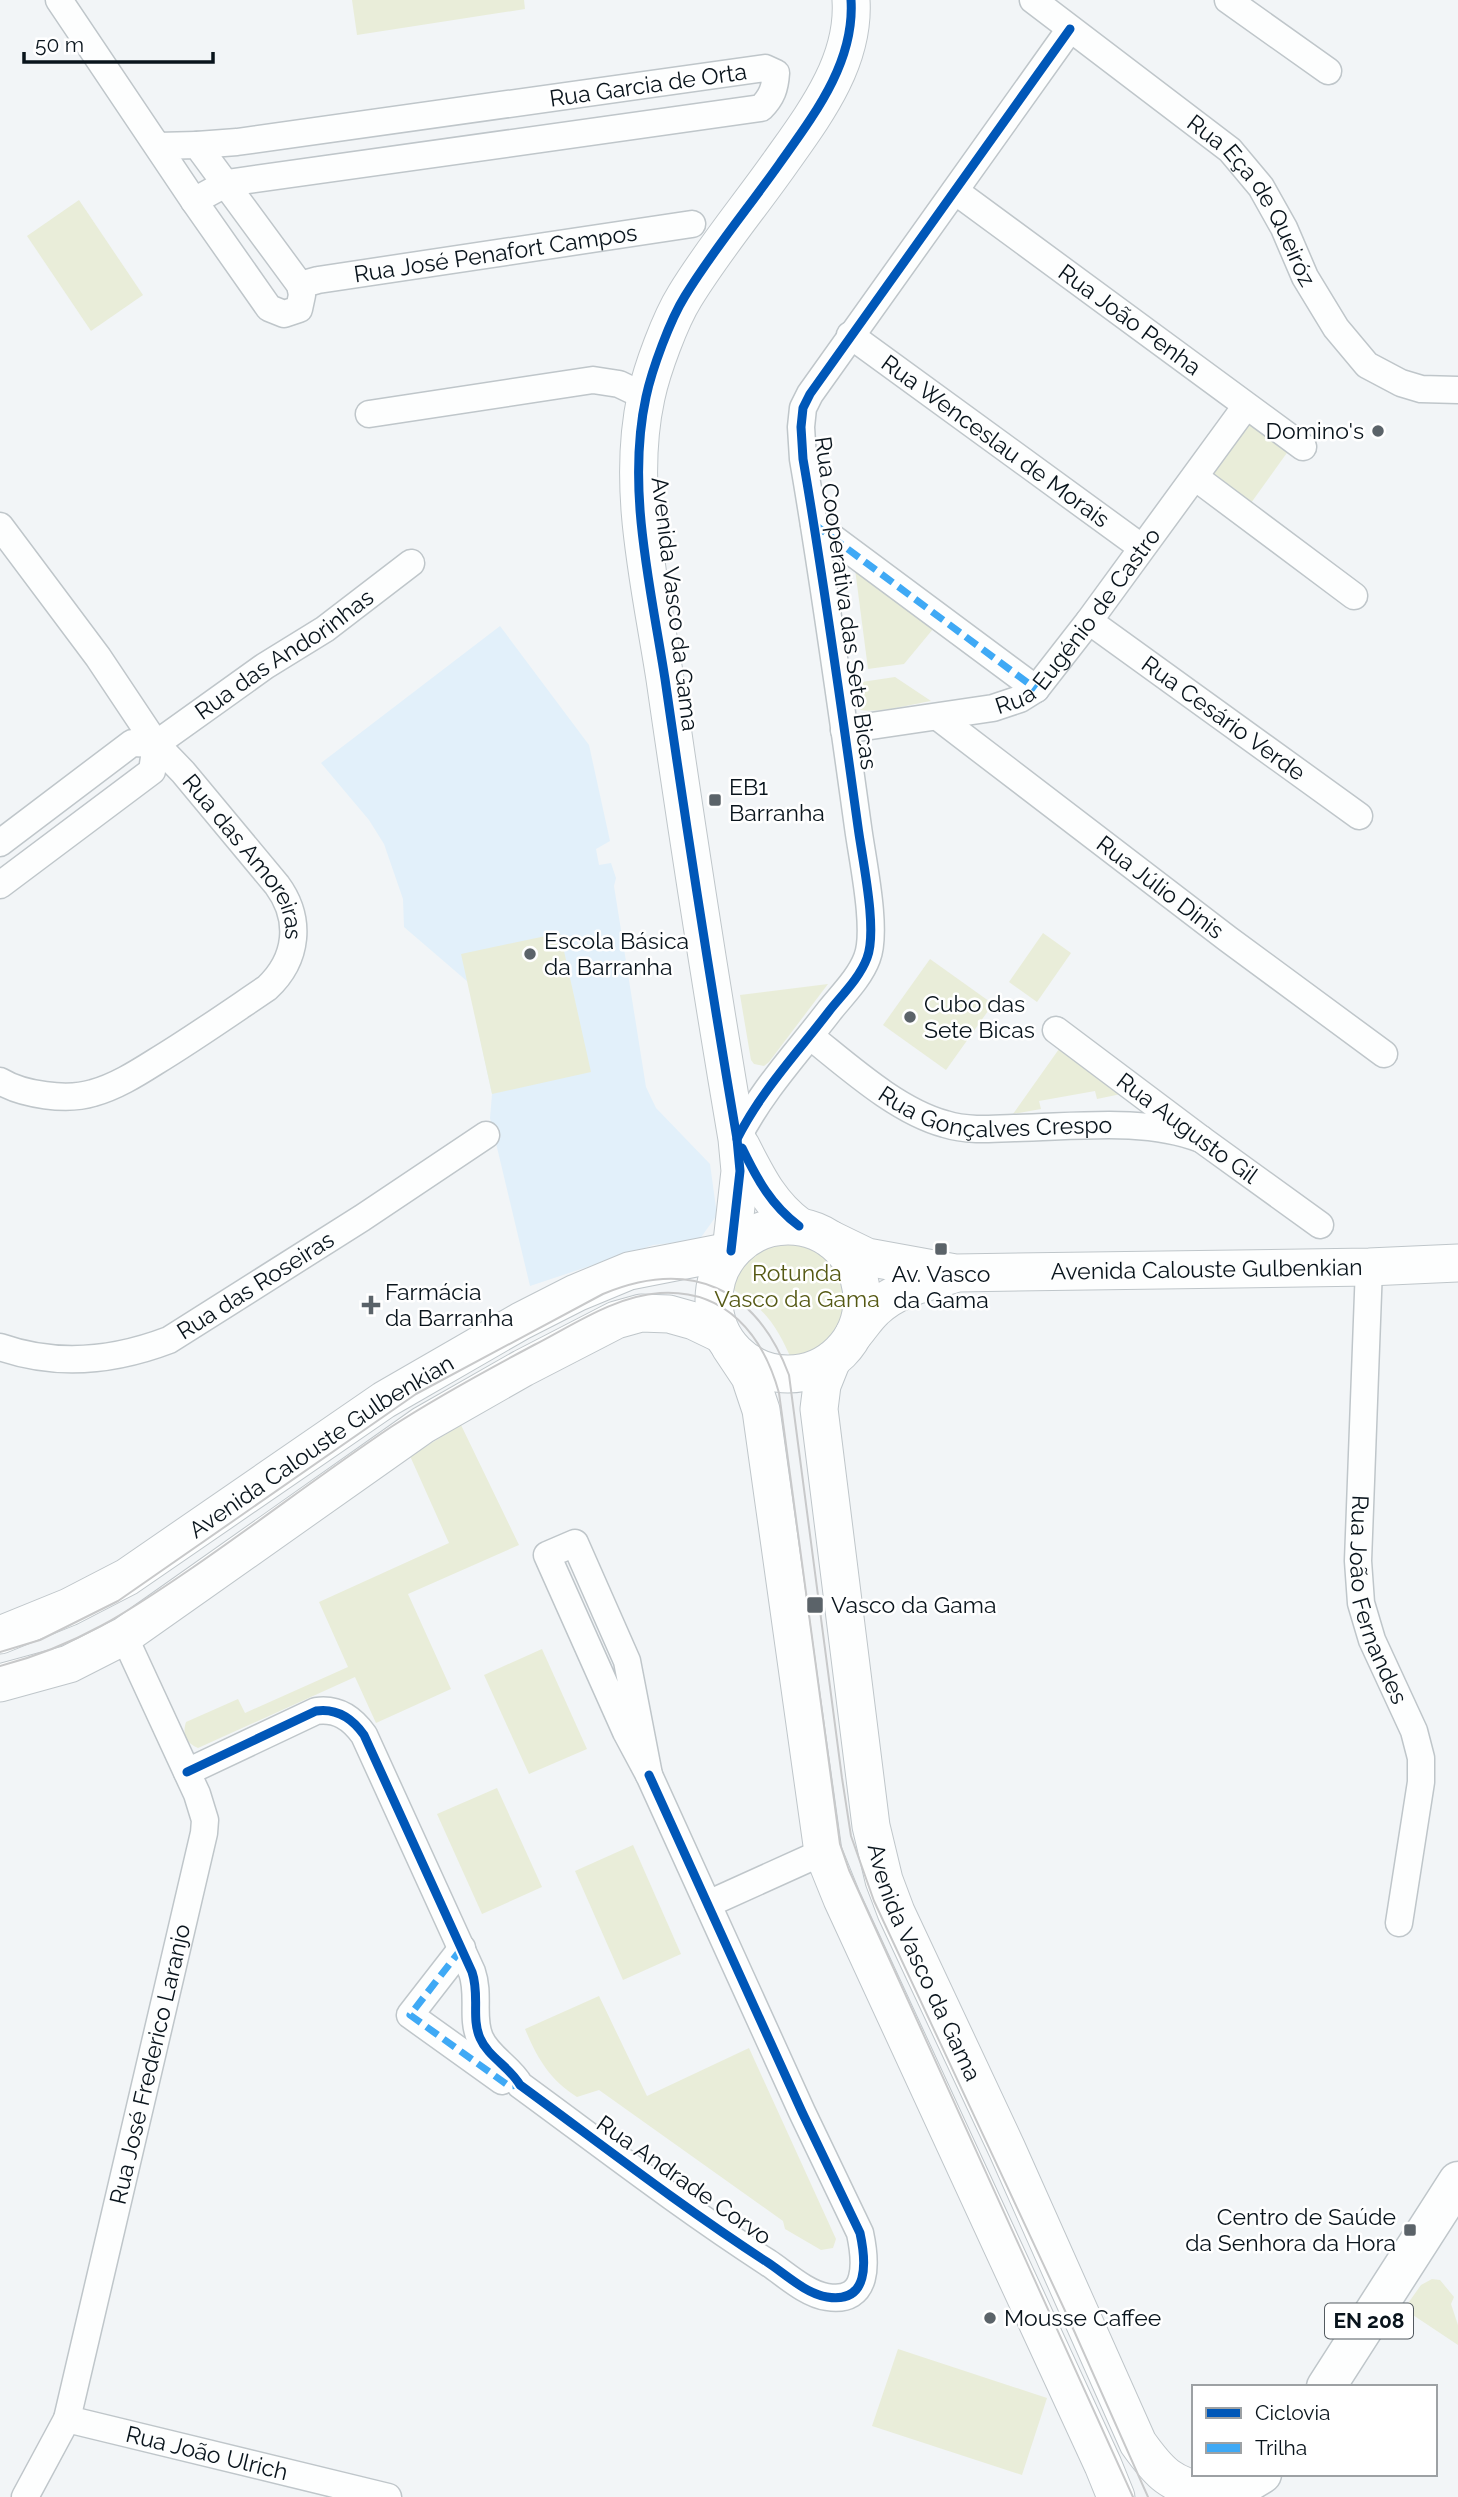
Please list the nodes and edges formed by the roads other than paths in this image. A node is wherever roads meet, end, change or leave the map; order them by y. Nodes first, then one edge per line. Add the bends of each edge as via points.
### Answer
1 (59, 0) edge
2 (851, 0) edge
3 (1032, 0) edge
4 (1228, 0) edge
5 (1070, 29) junction
6 (1328, 71) dead end
7 (197, 145) junction
8 (158, 146) junction
9 (227, 183) junction
10 (955, 191) junction
11 (194, 201) junction
12 (692, 224) dead end
13 (300, 285) junction
14 (850, 335) junction
15 (1458, 390) edge
16 (646, 397) junction
17 (1246, 406) junction
18 (369, 414) dead end
19 (1303, 447) dead end
20 (1195, 477) junction
21 (814, 524) junction
22 (0, 527) edge
23 (1141, 547) junction
24 (411, 563) dead end
25 (1354, 596) dead end
26 (1089, 621) junction
27 (1036, 689) junction
28 (938, 717) junction
29 (844, 730) junction
30 (156, 744) junction
31 (1359, 816) dead end
32 (0, 843) edge
33 (0, 885) edge
34 (1056, 1030) dead end
35 (810, 1036) junction
36 (1384, 1054) dead end
37 (0, 1081) edge
38 (486, 1135) dead end
39 (737, 1139) junction
40 (1201, 1139) junction
41 (1320, 1225) dead end
42 (799, 1226) junction
43 (832, 1240) junction
44 (731, 1251) junction
45 (1458, 1263) edge
46 (1369, 1268) junction
47 (955, 1273) junction
48 (725, 1340) junction
49 (0, 1347) edge
50 (842, 1348) junction
51 (0, 1635) edge
52 (124, 1636) junction
53 (0, 1683) edge
54 (187, 1772) junction
55 (649, 1775) junction
56 (823, 1852) junction
57 (708, 1904) junction
58 (1399, 1923) dead end
59 (462, 1948) junction
60 (520, 2085) junction
61 (1458, 2181) edge
62 (1327, 2385) edge
63 (67, 2419) junction
64 (1259, 2476) edge
65 (1267, 2476) edge
66 (1204, 2496) edge
67 (25, 2497) edge
68 (388, 2497) edge
69 (1116, 2497) edge
70 (1257, 2497) edge

1 - 8 street
2 - 16 main road, Avenida Vasco da Gama via 841,65 816,112 684,298
3 - 5 street, Rua Eça de Queiróz
4 - 6 street
5 - 10 street, Rua Cooperativa das Sete Bicas
5 - 15 street, Rua Eça de Queiróz via 1230,150 1261,187 1305,277 1336,328 1367,365 1421,389
7 - 8 street
7 - 9 street
7 - 9 street, Rua Garcia de Orta via 765,68 776,73 775,87 761,108
8 - 11 street
9 - 11 street
9 - 13 street
10 - 14 street, Rua Cooperativa das Sete Bicas
10 - 17 street, Rua João Penha
11 - 13 street via 269,308 284,314 299,309
12 - 13 street, Rua José Penafort Campos
14 - 21 street, Rua Cooperativa das Sete Bicas via 803,408 803,459
14 - 23 street, Rua Wenceslau de Morais
16 - 18 street via 619,384 593,380
16 - 39 main road, Avenida Vasco da Gama via 637,492
17 - 19 street, Rua João Penha
17 - 20 street, Rua Eugénio de Castro
20 - 23 street, Rua Eugénio de Castro
20 - 25 street
21 - 27 street
21 - 29 street, Rua Cooperativa das Sete Bicas
22 - 30 street, Rua das Amoreiras via 98,657
23 - 26 street, Rua Eugénio de Castro
24 - 30 street, Rua das Andorinhas
26 - 27 street, Rua Eugénio de Castro
26 - 31 street, Rua Cesário Verde
27 - 28 street, Rua Eugénio de Castro via 993,708
28 - 29 street, Rua Eugénio de Castro
28 - 36 street, Rua Júlio Dinis
29 - 35 street, Rua Cooperativa das Sete Bicas via 870,945 854,980
30 - 32 street, Rua das Andorinhas via 132,743
30 - 33 street via 152,771
30 - 37 street, Rua das Amoreiras via 289,901 293,921 287,961 267,988 178,1048 107,1088 90,1094 47,1095 24,1093
34 - 40 street, Rua Augusto Gil
35 - 39 street, Rua Cooperativa das Sete Bicas via 751,1111
35 - 40 street, Rua Gonçalves Crespo via 894,1099 945,1124 988,1129 1145,1126
38 - 49 street, Rua das Roseiras via 169,1340 105,1359 41,1357
39 - 42 main road, Avenida Vasco da Gama via 765,1191
39 - 44 main road, Avenida Vasco da Gama via 740,1171
40 - 41 street, Rua Augusto Gil
42 - 43 main road
42 - 44 main road via 763,1229
43 - 47 main road, Avenida Calouste Gulbenkian via 867,1257
43 - 50 main road via 847,1255 862,1295 860,1316
44 - 48 main road via 714,1288 713,1304
44 - 51 main road, Avenida Calouste Gulbenkian via 629,1270 520,1321 384,1400 127,1577
45 - 46 main road, Avenida Calouste Gulbenkian
46 - 47 main road, Avenida Calouste Gulbenkian
46 - 58 street, Rua João Fernandes via 1358,1561 1361,1604 1421,1758
47 - 50 main road, Avenida Calouste Gulbenkian via 892,1296
48 - 50 main road via 757,1368 774,1374 811,1371
48 - 52 main road, Avenida Calouste Gulbenkian via 682,1317 641,1313 616,1320 423,1425
48 - 56 main road, Avenida Vasco da Gama via 750,1377 761,1410
50 - 66 main road, Avenida Vasco da Gama via 822,1385 819,1409 871,1826 884,1880 1138,2443 1172,2481
52 - 53 main road, Avenida Calouste Gulbenkian via 69,1664
52 - 54 street, Rua José Frederico Laranjo
54 - 59 street, Rua Andrade Corvo via 317,1711 340,1713 365,1735
54 - 63 street, Rua José Frederico Laranjo via 205,1820 203,1845
55 - 55 street, Rua Andrade Corvo via 627,1661 575,1543 547,1555
55 - 57 street, Rua Andrade Corvo
56 - 57 street
56 - 69 main road, Avenida Vasco da Gama
57 - 60 street, Rua Andrade Corvo via 860,2233 864,2270 856,2290 826,2297 809,2290
59 - 60 street, Rua Andrade Corvo via 477,1986 475,2021 480,2038
59 - 60 street via 410,2015 509,2086
61 - 62 main road, EN 208
63 - 67 street, Rua José Frederico Laranjo
63 - 68 street, Rua João Ulrich
64 - 66 main road via 1239,2488
65 - 70 main road

